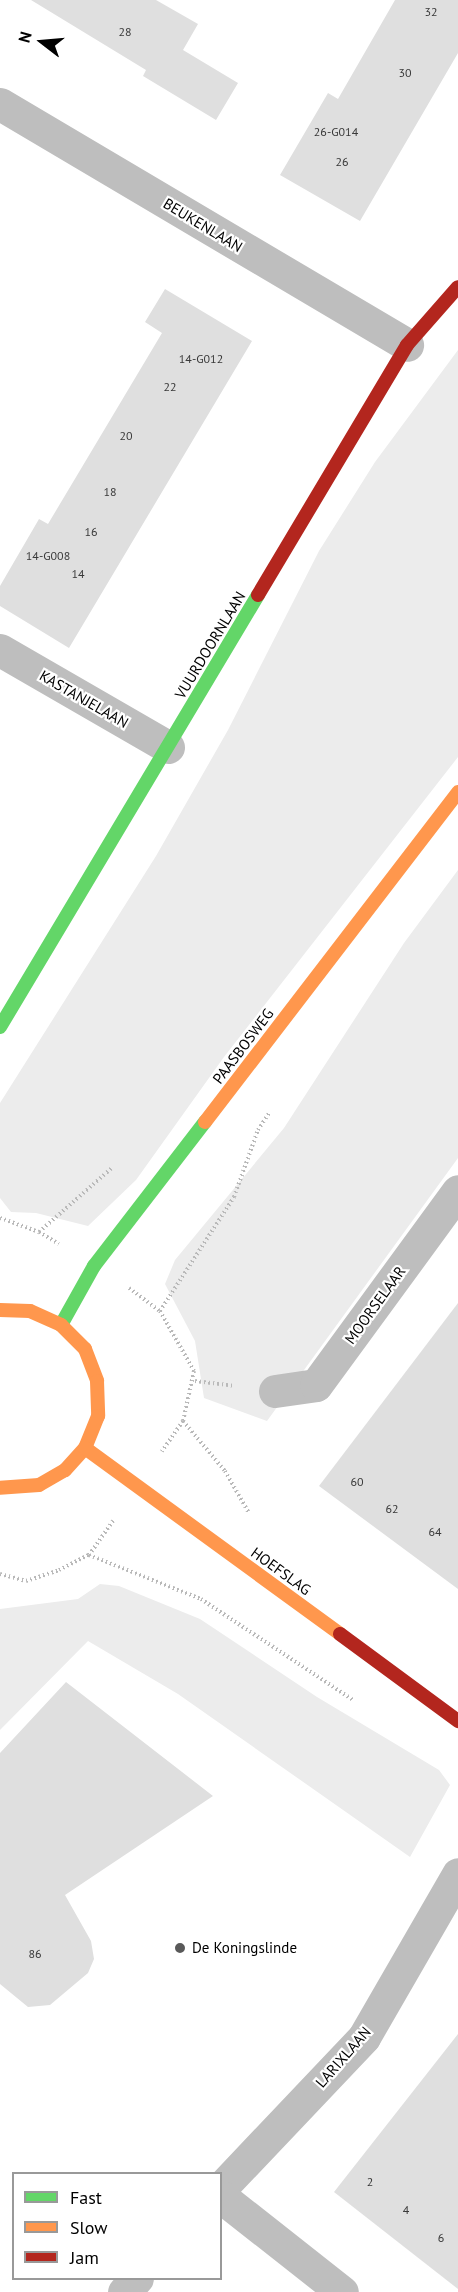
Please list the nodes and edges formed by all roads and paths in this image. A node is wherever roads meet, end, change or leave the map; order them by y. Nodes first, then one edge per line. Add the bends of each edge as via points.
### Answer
1 (0, 104) edge
2 (458, 287) edge
3 (406, 345) junction
4 (0, 650) edge
5 (168, 747) junction
6 (458, 792) edge
7 (0, 1027) edge
8 (271, 1111) dead end
9 (458, 1191) edge
10 (0, 1218) edge
11 (39, 1232) dead end
12 (0, 1310) edge
13 (160, 1311) dead end
14 (61, 1325) junction
15 (274, 1391) dead end
16 (85, 1448) junction
17 (0, 1488) edge
18 (89, 1556) dead end
19 (358, 1702) dead end
20 (458, 1721) edge
21 (458, 1874) edge
22 (222, 2187) edge
23 (222, 2198) edge
24 (135, 2280) edge
25 (124, 2292) edge
26 (342, 2292) edge

1 - 3 street, BEUKENLAAN
2 - 3 street, VUURDOORNLAAN
3 - 5 street, VUURDOORNLAAN
4 - 5 street, KASTANJELAAN
5 - 7 street, VUURDOORNLAAN
6 - 14 street, PAASBOSWEG via 94,1266
8 - 13 path via 258,1130 234,1197
9 - 15 street, MOORSELAAR via 316,1385
10 - 11 path
12 - 14 street via 30,1311
14 - 16 street via 85,1349 98,1381 98,1416
16 - 17 street via 65,1470 39,1485
16 - 20 street, HOEFSLAG
18 - 19 path via 201,1599
21 - 22 street, LARIXLAAN via 364,2037
23 - 26 street
24 - 25 street

